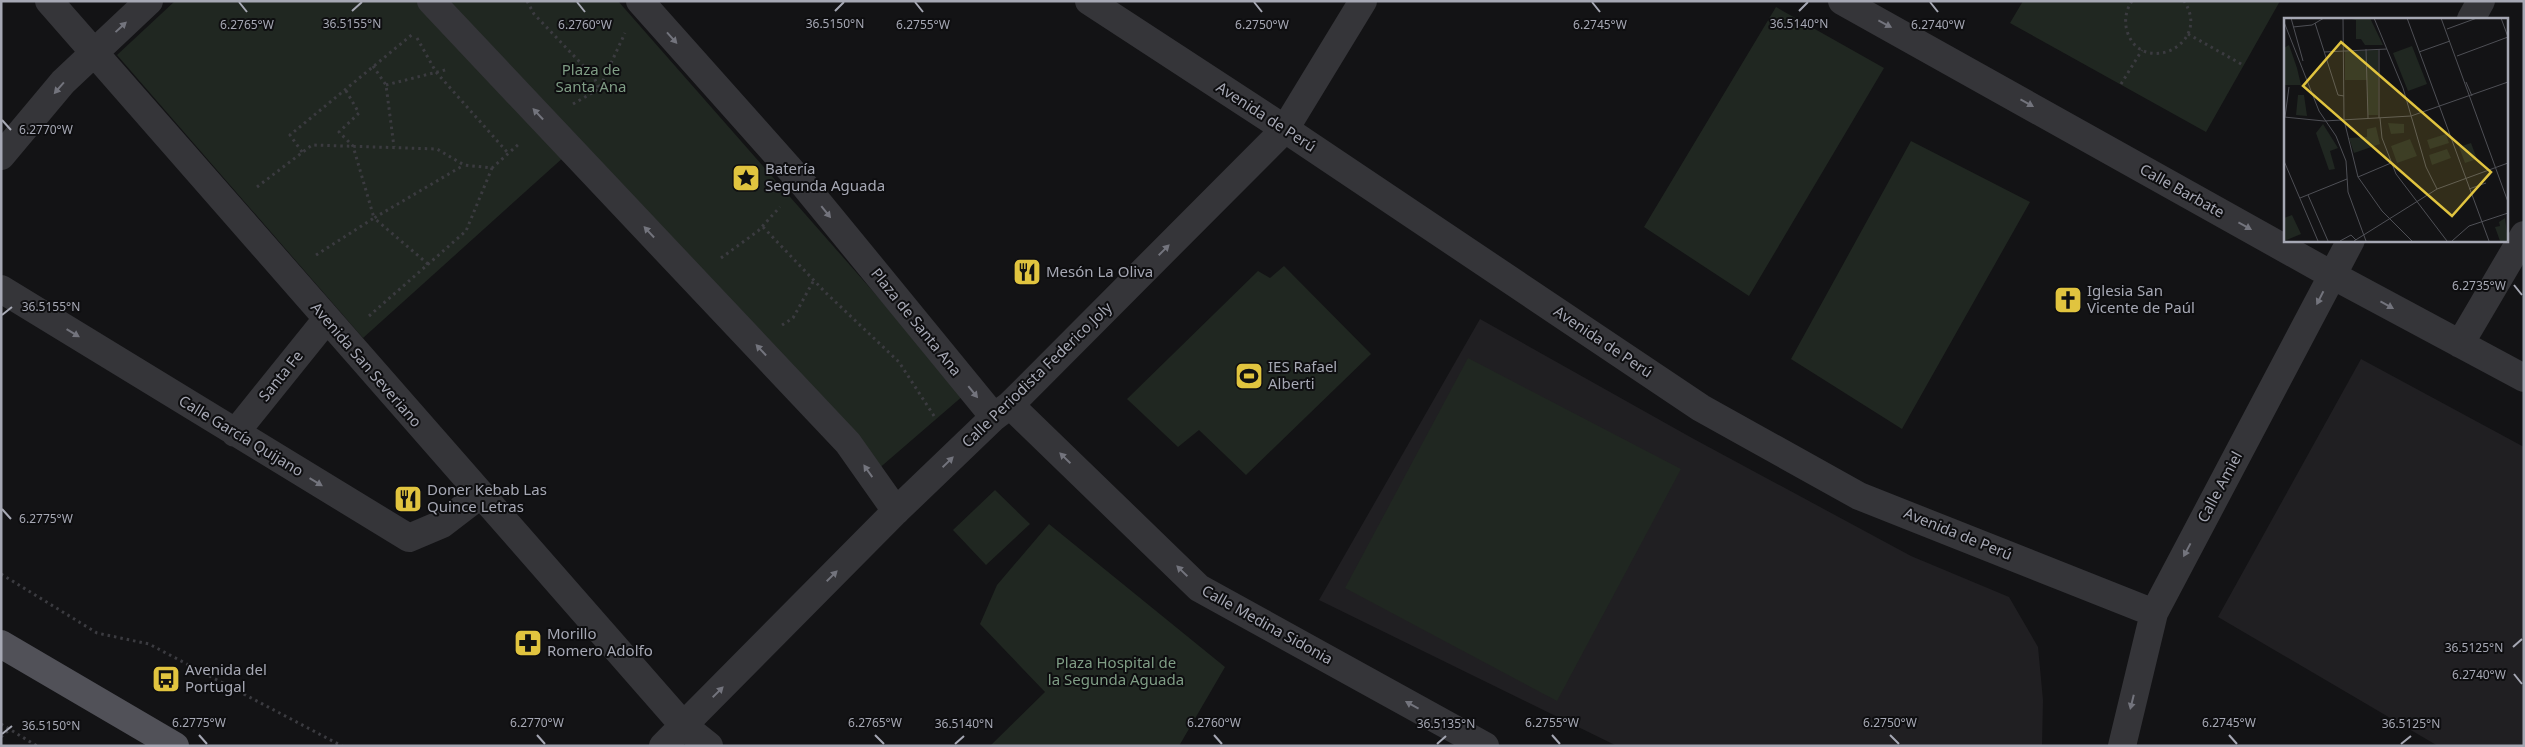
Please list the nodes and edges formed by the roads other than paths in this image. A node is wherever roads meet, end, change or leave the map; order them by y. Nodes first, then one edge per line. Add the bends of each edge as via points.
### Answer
1 (49, 1) edge
2 (149, 1) edge
3 (431, 1) edge
4 (1089, 1) edge
5 (1363, 1) edge
6 (1842, 1) edge
7 (2481, 1) edge
8 (642, 4) edge
9 (2472, 18) edge
10 (93, 53) junction
11 (1285, 129) junction
12 (1, 156) edge
13 (2524, 235) edge
14 (2350, 241) edge
15 (2332, 275) junction
16 (1, 289) edge
17 (326, 320) junction
18 (2460, 344) junction
19 (2524, 378) edge
20 (1002, 411) junction
21 (236, 433) junction
22 (480, 495) junction
23 (896, 511) junction
24 (2154, 612) junction
25 (1, 644) edge
26 (684, 726) junction
27 (175, 746) edge
28 (662, 746) edge
29 (709, 746) edge
30 (1485, 746) edge
31 (2122, 746) edge

1 - 10 street, Avenida San Severiano
10 -> 2 street
23 -> 3 street via 848,443
4 - 11 street, Avenida de Perú
5 - 11 street, Calle Periodista Federico Joly
6 -> 15 street, Calle Barbate
7 - 9 street
8 -> 20 street, Plaza de Santa Ana
10 -> 12 street via 63,82
10 - 17 street, Avenida San Severiano
20 -> 11 street, Calle Periodista Federico Joly
11 - 24 street, Avenida de Perú via 1701,408 1860,496
13 - 18 street
14 - 15 street, Calle Amiel
15 -> 18 street, Calle Barbate
15 -> 24 street, Calle Amiel
16 -> 21 street, Calle García Quijano
17 - 21 street, Santa Fe
17 - 22 street, Avenida San Severiano
18 - 19 street, Calle Barbate
23 -> 20 street, Calle Periodista Federico Joly
30 -> 20 street, Calle Medina Sidonia via 1199,588
21 -> 22 street, Calle García Quijano via 409,538 442,524
22 - 26 street, Avenida San Severiano
26 -> 23 street, Calle Periodista Federico Joly
24 -> 31 street, Calle Amiel
25 - 27 main road
26 - 28 street, Calle Periodista Federico Joly
26 - 29 street, Avenida San Severiano

